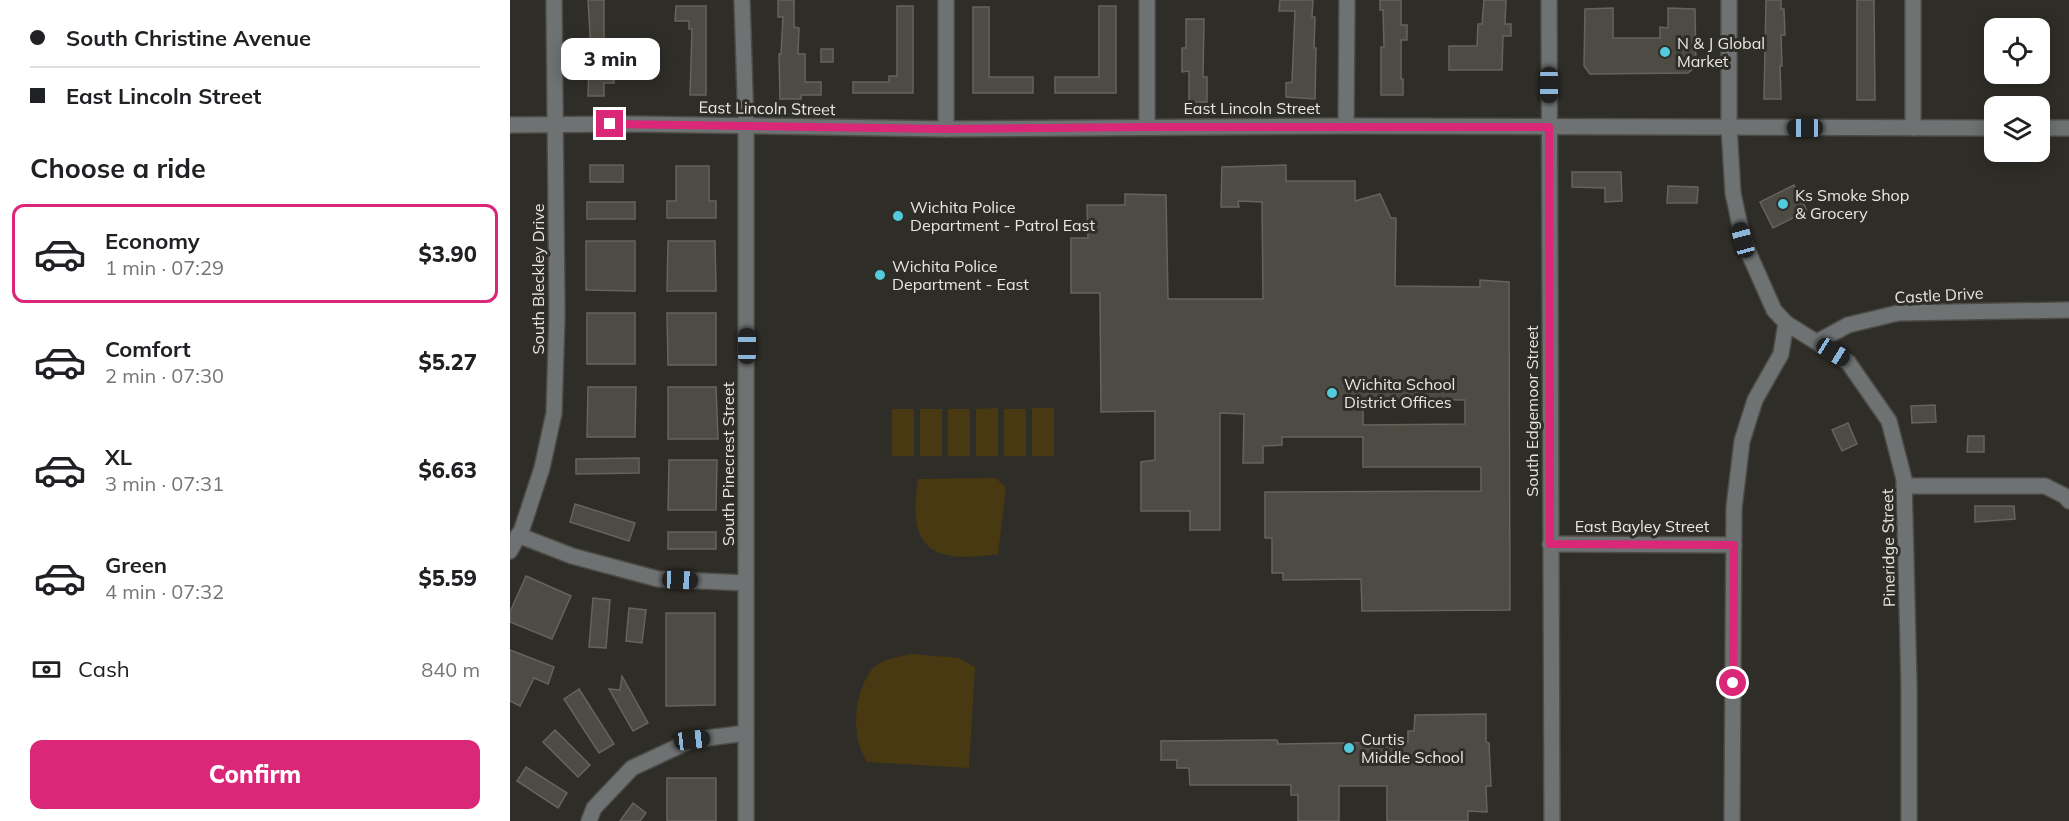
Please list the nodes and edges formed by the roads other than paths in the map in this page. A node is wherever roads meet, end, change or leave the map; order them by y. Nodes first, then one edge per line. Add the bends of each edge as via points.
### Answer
1 (555, 0) edge
2 (742, 0) edge
3 (946, 0) edge
4 (1148, 0) edge
5 (1347, 0) edge
6 (1549, 0) edge
7 (1729, 0) edge
8 (1913, 0) edge
9 (510, 125) edge
10 (556, 125) junction
11 (746, 126) junction
12 (1346, 126) junction
13 (1147, 127) junction
14 (1549, 127) junction
15 (1729, 128) junction
16 (1913, 128) junction
17 (1984, 128) edge
18 (2050, 128) edge
19 (2069, 128) edge
20 (946, 129) junction
21 (2069, 310) edge
22 (1786, 322) junction
23 (1817, 342) junction
24 (1904, 486) junction
25 (2069, 501) edge
26 (518, 535) junction
27 (1550, 544) junction
28 (1734, 545) junction
29 (510, 552) edge
30 (746, 583) junction
31 (746, 733) junction
32 (589, 821) edge
33 (746, 821) edge
34 (1552, 821) edge
35 (1732, 821) edge
36 (1909, 821) edge

1 - 10 street, South Bleckley Drive
2 - 11 street, South Pinecrest Street
3 - 20 street
4 - 13 street
5 - 12 street
6 - 14 street, South Edgemoor Street
7 - 15 street
8 - 16 street
9 - 10 street, East Lincoln Street
10 - 11 street, East Lincoln Street
10 - 26 street, South Bleckley Drive via 554,413 542,468
11 - 20 street, East Lincoln Street
11 - 30 street, South Pinecrest Street
12 - 13 street, East Lincoln Street
12 - 14 street, East Lincoln Street
13 - 20 street, East Lincoln Street
14 - 15 street, East Lincoln Street
14 - 27 street, South Edgemoor Street
15 - 16 street, East Lincoln Street
15 - 22 street via 1732,193 1743,240 1767,296
16 - 17 street, East Lincoln Street
18 - 19 street
21 - 23 street, Castle Drive via 1898,313 1848,325
22 - 23 street, Pineridge Street
22 - 28 street via 1781,354 1755,400 1742,441
23 - 24 street, Pineridge Street via 1848,362 1889,421
24 - 25 street via 2045,486
24 - 36 street, Pineridge Street
26 - 29 street, South Bleckley Drive
26 - 30 street via 572,556 658,579
27 - 28 street, East Bayley Street
27 - 34 street, South Edgemoor Street
28 - 35 street
30 - 31 street, South Pinecrest Street
31 - 32 street via 692,740 632,768 594,808
31 - 33 street, South Pinecrest Street

